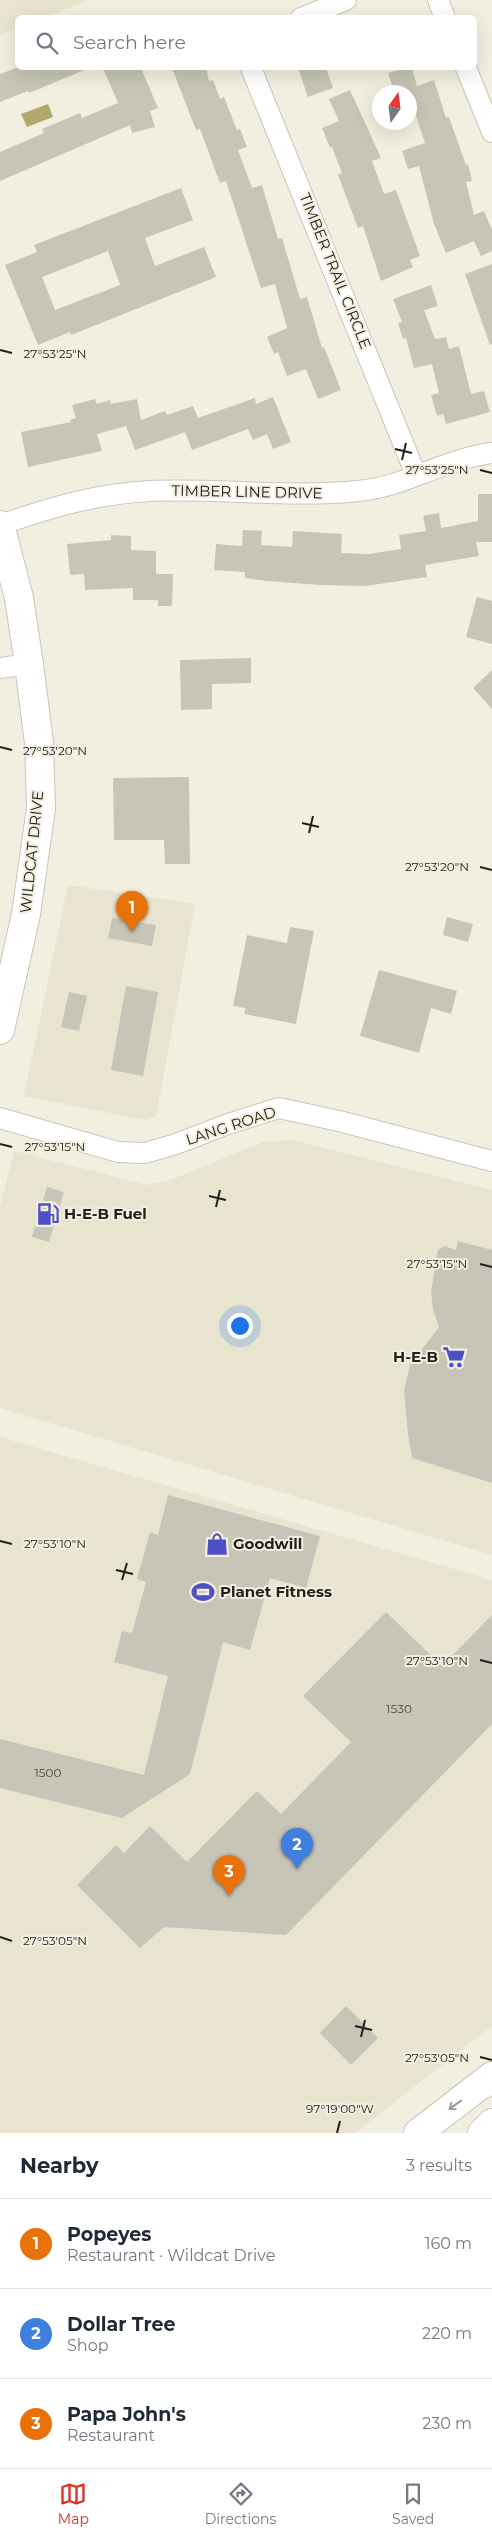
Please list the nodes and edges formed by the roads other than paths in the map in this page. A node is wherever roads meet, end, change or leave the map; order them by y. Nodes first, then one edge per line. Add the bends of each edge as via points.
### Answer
1 (346, 0) edge
2 (438, 0) edge
3 (308, 15) edge
4 (444, 15) edge
5 (252, 70) edge
6 (467, 70) edge
7 (492, 132) edge
8 (492, 453) edge
9 (416, 476) junction
10 (0, 525) edge
11 (29, 664) junction
12 (0, 668) edge
13 (0, 1030) edge
14 (0, 1118) edge
15 (492, 1161) edge
16 (489, 2079) edge
17 (492, 2123) edge
18 (418, 2133) edge
19 (482, 2133) edge

1 - 3 street
2 - 4 street
5 - 9 street, TIMBER TRAIL CIRCLE
6 - 7 street
8 - 9 street, TIMBER LINE DRIVE via 457,459
9 - 10 street, TIMBER LINE DRIVE via 393,485 360,491 211,490 109,495 66,502
10 - 11 main road, WILDCAT DRIVE via 19,598
11 - 12 street
11 - 13 main road, WILDCAT DRIVE via 39,743 41,808 26,914
14 - 15 street, LANG ROAD via 118,1152 145,1153 279,1108 339,1120
16 -> 18 main road
17 - 19 main road

